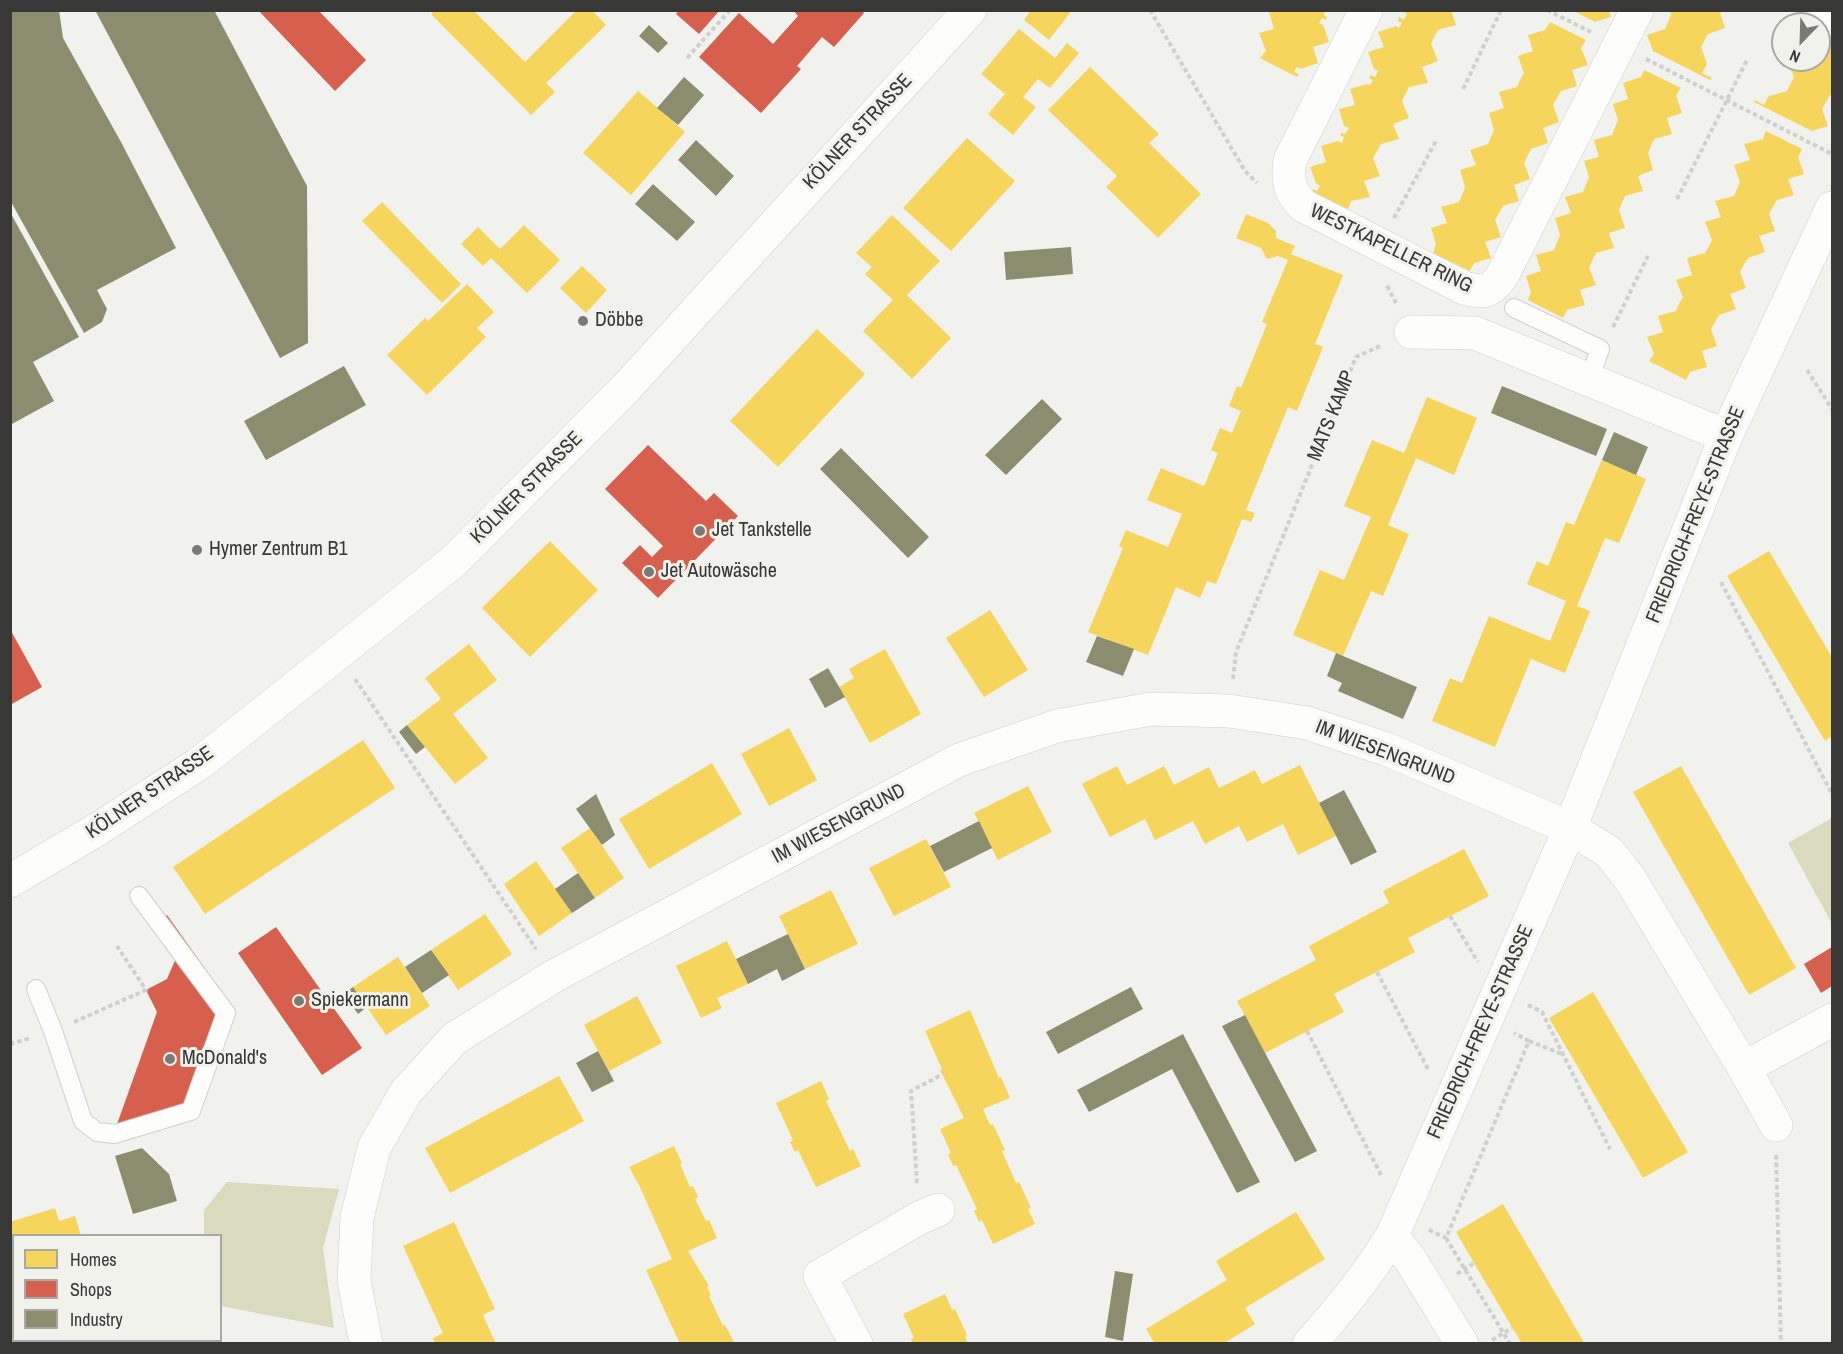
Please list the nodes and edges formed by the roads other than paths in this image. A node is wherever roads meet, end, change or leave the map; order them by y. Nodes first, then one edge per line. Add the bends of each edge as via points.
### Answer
1 (970, 10) edge
2 (1366, 10) edge
3 (1637, 10) edge
4 (1816, 10) edge
5 (1833, 19) edge
6 (1833, 208) edge
7 (1514, 308) dead end
8 (1411, 332) road end
9 (1589, 380) junction
10 (1726, 436) junction
11 (1570, 828) junction
12 (10, 881) edge
13 (139, 896) dead end
14 (36, 989) dead end
15 (1833, 1020) edge
16 (1744, 1068) junction
17 (1776, 1125) road end
18 (929, 1214) road end
19 (1401, 1237) junction
20 (366, 1344) edge
21 (856, 1344) edge
22 (1309, 1344) edge
23 (1462, 1344) edge

1 - 12 street, KÖLNER STRASSE via 626,388 454,561 200,763
2 - 3 street, WESTKAPELLER RING via 1290,160 1288,174 1294,198 1464,288 1479,292 1489,289 1502,276
4 - 5 street
6 - 10 street, FRIEDRICH-FREYE-STRASSE
7 - 9 lane via 1600,349
8 - 9 street via 1475,333
9 - 10 street
10 - 11 street, FRIEDRICH-FREYE-STRASSE
11 - 16 street via 1609,852 1630,879
11 - 19 street, FRIEDRICH-FREYE-STRASSE via 1448,1106
11 - 20 street, IM WIESENGRUND via 1386,749 1307,723 1229,711 1150,709 1057,726 958,760 554,976 454,1040 406,1092 374,1148 357,1218 354,1280
13 - 14 lane via 226,1013 190,1111 115,1134 97,1132 83,1121
15 - 16 street
16 - 17 street
18 - 21 street via 820,1276
19 - 22 street, FRIEDRICH-FREYE-STRASSE
19 - 23 street

